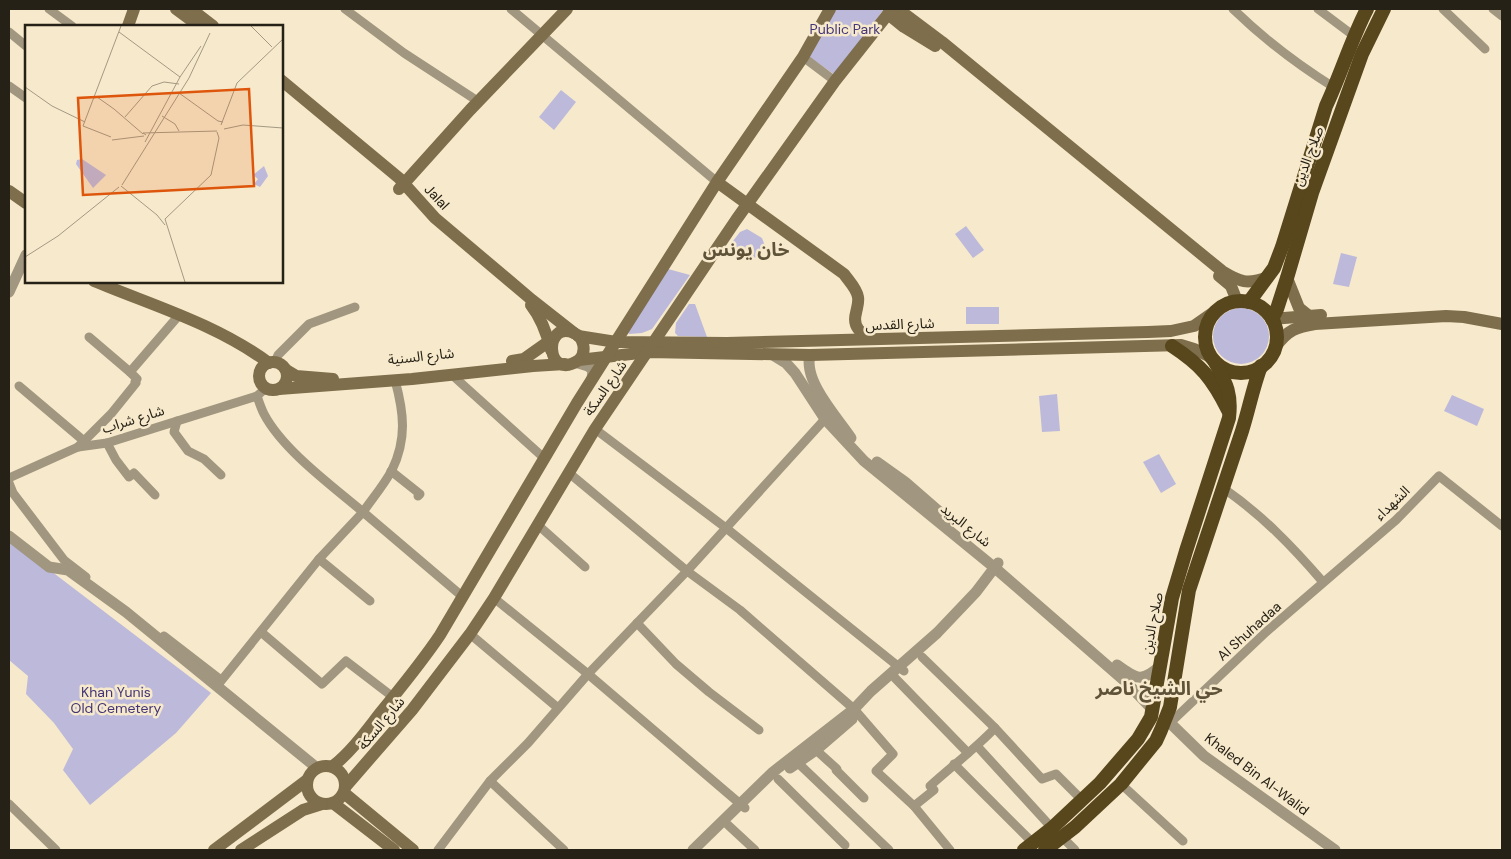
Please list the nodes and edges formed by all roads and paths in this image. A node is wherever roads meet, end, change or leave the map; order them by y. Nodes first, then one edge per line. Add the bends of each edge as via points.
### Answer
1 (50, 9) edge
2 (135, 9) edge
3 (176, 9) edge
4 (191, 9) edge
5 (345, 9) edge
6 (511, 9) edge
7 (559, 9) edge
8 (567, 9) edge
9 (830, 9) edge
10 (1233, 9) edge
11 (1318, 9) edge
12 (1367, 9) edge
13 (1384, 9) edge
14 (1443, 9) edge
15 (1494, 9) edge
16 (893, 11) edge
17 (1502, 16) edge
18 (71, 25) edge
19 (128, 25) edge
20 (198, 25) edge
21 (212, 25) edge
22 (9, 32) edge
23 (540, 33) junction
24 (1354, 36) junction
25 (25, 45) edge
26 (1486, 50) dead end
27 (803, 57) junction
28 (282, 81) edge
29 (835, 81) junction
30 (9, 86) edge
31 (1335, 88) junction
32 (282, 91) edge
33 (25, 97) edge
34 (473, 98) junction
35 (717, 182) junction
36 (399, 184) junction
37 (9, 191) edge
38 (709, 195) junction
39 (25, 202) edge
40 (747, 204) junction
41 (738, 217) junction
42 (25, 257) edge
43 (1268, 277) junction
44 (1287, 278) junction
45 (97, 282) edge
46 (9, 292) edge
47 (1243, 301) junction
48 (355, 307) dead end
49 (1217, 310) junction
50 (180, 314) junction
51 (1309, 316) junction
52 (1272, 318) junction
53 (1502, 318) edge
54 (1502, 324) edge
55 (576, 334) junction
56 (89, 337) dead end
57 (875, 340) junction
58 (616, 342) junction
59 (551, 343) junction
60 (1172, 346) junction
61 (1276, 346) junction
62 (651, 347) junction
63 (773, 355) junction
64 (810, 355) junction
65 (607, 356) junction
66 (1213, 359) junction
67 (272, 362) junction
68 (573, 362) junction
69 (1262, 366) junction
70 (286, 370) junction
71 (130, 372) junction
72 (451, 374) junction
73 (395, 380) junction
74 (592, 380) junction
75 (19, 386) dead end
76 (267, 391) junction
77 (1230, 414) junction
78 (825, 419) junction
79 (176, 421) junction
80 (594, 429) junction
81 (107, 443) junction
82 (81, 444) junction
83 (544, 458) junction
84 (391, 471) junction
85 (569, 473) junction
86 (221, 475) dead end
87 (9, 478) edge
88 (9, 483) edge
89 (1223, 488) junction
90 (155, 495) dead end
91 (418, 496) dead end
92 (1202, 502) junction
93 (1217, 506) junction
94 (362, 512) junction
95 (538, 526) junction
96 (1502, 526) edge
97 (726, 528) junction
98 (9, 536) edge
99 (320, 559) junction
100 (585, 567) dead end
101 (999, 568) junction
102 (687, 571) junction
103 (1323, 582) junction
104 (463, 597) junction
105 (494, 598) junction
106 (1302, 601) joint
107 (370, 602) dead end
108 (637, 623) junction
109 (260, 632) junction
110 (470, 634) junction
111 (922, 658) junction
112 (1160, 666) junction
113 (900, 672) junction
114 (588, 674) junction
115 (219, 683) junction
116 (393, 697) junction
117 (558, 708) junction
118 (1152, 709) junction
119 (856, 711) junction
120 (1168, 720) junction
121 (995, 728) junction
122 (759, 730) dead end
123 (977, 746) junction
124 (816, 750) junction
125 (968, 753) junction
126 (797, 762) junction
127 (954, 764) junction
128 (333, 766) junction
129 (317, 768) junction
130 (778, 779) junction
131 (307, 780) junction
132 (490, 782) junction
133 (1121, 784) junction
134 (345, 789) junction
135 (864, 798) dead end
136 (1082, 800) junction
137 (328, 803) junction
138 (9, 804) edge
139 (743, 806) junction
140 (914, 806) junction
141 (728, 825) junction
142 (1057, 833) junction
143 (1183, 841) dead end
144 (845, 845) dead end
145 (1034, 848) edge
146 (56, 850) edge
147 (214, 850) edge
148 (241, 850) edge
149 (394, 850) edge
150 (413, 850) edge
151 (438, 850) edge
152 (564, 850) edge
153 (693, 850) edge
154 (704, 850) edge
155 (755, 850) edge
156 (889, 850) edge
157 (950, 850) edge
158 (1075, 850) edge
159 (1334, 850) edge

1 - 18 street
2 - 19 main road
3 - 20 main road
4 - 21 main road
5 - 34 street
6 - 23 street
7 - 23 main road
8 - 23 main road
9 - 27 main road, شارع السكة
10 - 31 street via 1300,66
11 - 24 street
12 - 24 highway, صلاح الدين
13 - 44 highway, صلاح الدين via 1362,54 1312,193
14 - 26 street
15 - 17 street
16 - 29 main road, شارع السكة
16 - 43 main road via 950,48 1222,271 1246,282
16 - 47 main road via 904,27 936,46 983,82 1179,242 1231,286
22 - 25 street
23 - 34 main road
23 - 35 street
23 - 36 main road
24 - 31 highway, صلاح الدين
27 - 29 street
27 - 35 main road, شارع السكة
28 - 36 main road, Jalal
29 - 40 main road, شارع السكة
30 - 33 street
31 - 43 highway, صلاح الدين via 1326,106 1282,247
32 - 36 main road, Jalal
34 - 36 main road
35 - 38 main road, شارع السكة
35 - 40 main road
36 - 55 main road, Jalal via 435,218
36 - 59 main road, Jalal via 433,221 528,302
37 - 39 main road
38 - 41 main road via 718,194 728,199 736,207
38 - 58 main road, شارع السكة
40 - 41 main road, شارع السكة
40 - 57 main road via 844,274 858,295 856,327 863,335
41 - 62 main road, شارع السكة
42 - 46 street
43 - 47 highway, صلاح الدين
44 - 51 main road via 1299,308
44 - 52 highway, صلاح الدين
45 - 50 main road, شارع السنية
47 - 49 highway
47 - 52 highway via 1262,308
48 - 67 street via 309,324
49 - 57 main road, شارع القدس via 1194,326 1171,331
49 - 66 highway via 1205,331 1205,341
50 - 67 main road, شارع السنية
50 - 71 street
51 - 52 main road
51 - 53 main road via 1437,309
52 - 61 highway via 1277,335
54 - 61 main road via 1446,316 1316,324 1291,330
55 - 58 main road, شارع القدس
55 - 59 main road via 563,332
55 - 68 main road via 582,340 584,351
56 - 71 street
57 - 62 main road, شارع القدس
58 - 62 main road, شارع القدس
58 - 65 main road, شارع السكة
59 - 68 main road via 555,359
59 - 70 main road, شارع السنية via 518,360 342,379 305,378
60 - 64 main road, شارع القدس
60 - 66 main road, شارع القدس via 1194,348
60 - 77 highway via 1202,369 1215,384
61 - 69 highway
62 - 63 main road, شارع القدس
62 - 65 main road, شارع القدس
62 - 80 main road, شارع السكة
63 - 64 main road, شارع القدس
63 - 78 street, شارع البريد via 795,373
64 - 101 street, شارع البريد via 809,368 818,389 853,442 905,482
65 - 68 main road, شارع القدس
65 - 74 main road, شارع السكة
66 - 69 highway via 1223,368 1239,373
66 - 77 highway, صلاح الدين via 1228,386
67 - 70 main road, شارع السنية via 280,363
67 - 76 main road via 260,372 260,381
68 - 72 main road, شارع السنية
68 - 74 street, شارع السكة via 593,370
69 - 89 highway, صلاح الدين
70 - 76 main road via 287,380 282,387
71 - 82 street via 137,378 136,383
72 - 73 main road, شارع السنية
72 - 83 street
73 - 76 main road, شارع السنية
73 - 84 street via 403,410 403,435
74 - 83 main road, شارع السكة
75 - 82 street
76 - 79 street, شارع شراب
76 - 94 street via 264,414 274,429
77 - 92 highway, صلاح الدين
78 - 97 street
78 - 101 street, شارع البريد via 864,461
79 - 81 street, شارع شراب
79 - 86 street via 174,432 188,451 204,459
80 - 85 main road, شارع السكة
80 - 97 street
81 - 82 street, شارع شراب
81 - 90 street via 129,477 134,473
82 - 87 street, شارع شراب
83 - 104 main road, شارع السكة
84 - 91 street via 420,494
84 - 94 street
85 - 95 main road, شارع السكة
85 - 102 street
88 - 115 street via 13,493 64,560
89 - 93 highway, صلاح الدين
89 - 103 street via 1249,506 1293,547
92 - 93 highway
92 - 112 highway, صلاح الدين via 1172,598
93 - 120 highway, صلاح الدين via 1189,590
94 - 99 street
94 - 104 street
95 - 100 street
95 - 105 main road, شارع السكة
96 - 103 street, الشهداء via 1439,476 1396,520
97 - 102 street
97 - 113 street
98 - 115 street via 49,567 68,570
99 - 107 street
99 - 109 street
101 - 111 street via 964,615
101 - 112 street, شارع البريد via 1128,673 1145,677
101 - 113 street
101 - 118 street, شارع البريد
102 - 108 street
102 - 119 street via 740,610
103 - 106 street, الشهداء
104 - 116 main road, شارع السكة via 419,666
105 - 110 main road, شارع السكة
105 - 114 street
106 - 120 street, Al Shuhadaa
108 - 114 street
108 - 122 street via 676,664
109 - 115 street
109 - 116 street via 322,684 346,661
110 - 117 street
110 - 134 main road, شارع السكة via 412,710
111 - 113 street
111 - 121 street
112 - 118 highway, صلاح الدين
113 - 119 street
113 - 125 street
114 - 117 street
114 - 139 street
115 - 129 street
116 - 128 main road, شارع السكة
117 - 132 street
118 - 136 highway, صلاح الدين via 1134,744
119 - 124 street
119 - 139 street via 773,772
119 - 140 street via 893,754 876,771
120 - 133 highway, صلاح الدين via 1156,741
120 - 159 street, Khaled Bin Al-Walid via 1204,756
121 - 123 street
121 - 136 street via 1042,779 1056,774
123 - 125 street
123 - 142 street
124 - 126 street
124 - 135 street
125 - 127 street
126 - 130 street
126 - 156 street
127 - 140 street via 930,786 934,790
127 - 145 street
128 - 129 main road
128 - 134 main road via 343,774
129 - 131 main road
130 - 139 street
130 - 144 street
131 - 137 main road via 312,798
131 - 147 main road
132 - 151 street
132 - 152 street
133 - 142 highway, صلاح الدين via 1105,801
133 - 143 street
134 - 137 main road via 341,798
134 - 150 main road
136 - 142 highway, صلاح الدين
137 - 148 main road via 303,810
137 - 149 main road
138 - 146 street
139 - 141 street
139 - 153 street
140 - 157 street
141 - 154 street
141 - 155 street
142 - 145 highway, صلاح الدين
142 - 158 street

